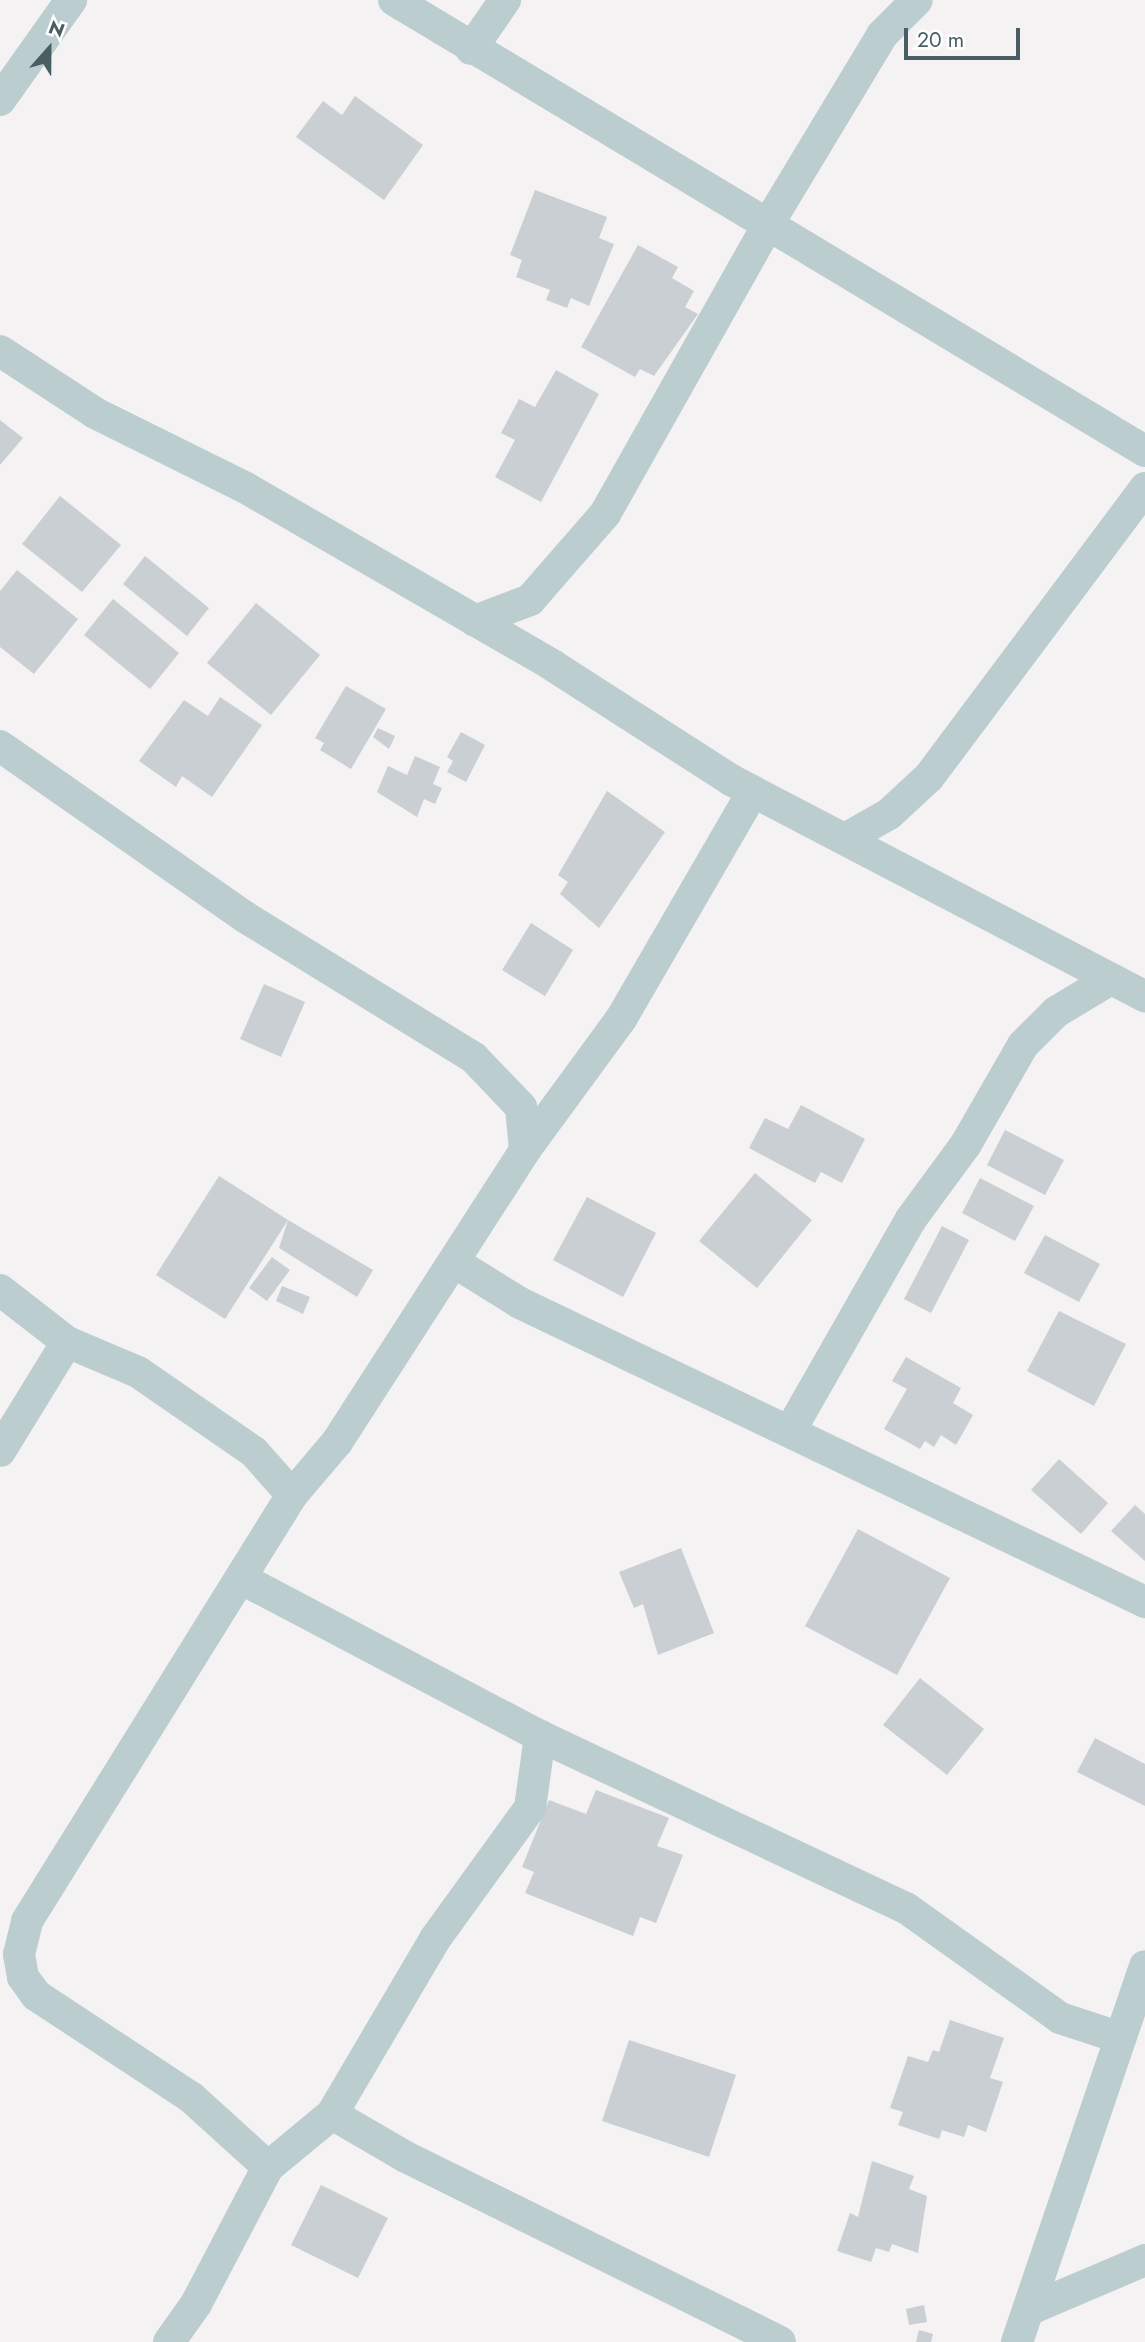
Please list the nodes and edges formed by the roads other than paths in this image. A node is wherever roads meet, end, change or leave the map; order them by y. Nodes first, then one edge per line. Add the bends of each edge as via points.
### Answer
1 (71, 0) edge
2 (394, 0) edge
3 (505, 0) edge
4 (917, 0) edge
5 (471, 49) junction
6 (0, 100) edge
7 (767, 226) junction
8 (0, 351) edge
9 (1145, 451) edge
10 (1145, 488) edge
11 (475, 621) junction
12 (0, 746) edge
13 (753, 791) junction
14 (847, 838) junction
15 (1111, 979) junction
16 (1145, 996) edge
17 (525, 1150) junction
18 (454, 1262) junction
19 (0, 1290) edge
20 (67, 1342) junction
21 (790, 1431) junction
22 (0, 1451) edge
23 (292, 1495) junction
24 (244, 1580) junction
25 (1145, 1602) edge
26 (540, 1736) junction
27 (1145, 1966) edge
28 (12, 1971) edge
29 (1118, 2037) junction
30 (331, 2114) junction
31 (268, 2167) junction
32 (1145, 2260) edge
33 (1028, 2310) junction
34 (169, 2342) edge
35 (780, 2342) edge
36 (1017, 2342) edge

1 - 6 street
2 - 5 street
3 - 5 street
4 - 7 street via 882,35
5 - 7 street
7 - 9 street
7 - 11 street via 605,514 530,600
8 - 11 street via 95,413 246,488
10 - 14 street via 929,777 889,814
11 - 13 street
12 - 17 street via 245,917 474,1058 521,1107
13 - 14 street
13 - 17 street via 621,1019
14 - 15 street
15 - 16 street
15 - 21 street via 1056,1012 1023,1045 966,1144 911,1219
17 - 18 street
18 - 21 street via 520,1303
18 - 23 street via 337,1442
19 - 20 street
20 - 22 street
20 - 23 street via 138,1372 254,1452
21 - 25 street
23 - 24 street
24 - 26 street
24 - 28 street via 46,1882
26 - 29 street via 906,1908 1060,2018
26 - 30 street via 530,1808 435,1939
27 - 29 street
28 - 31 street via 36,1995 191,2098
29 - 33 street
30 - 31 street
30 - 35 street via 406,2157
31 - 34 street via 197,2304
32 - 33 street
33 - 36 street

